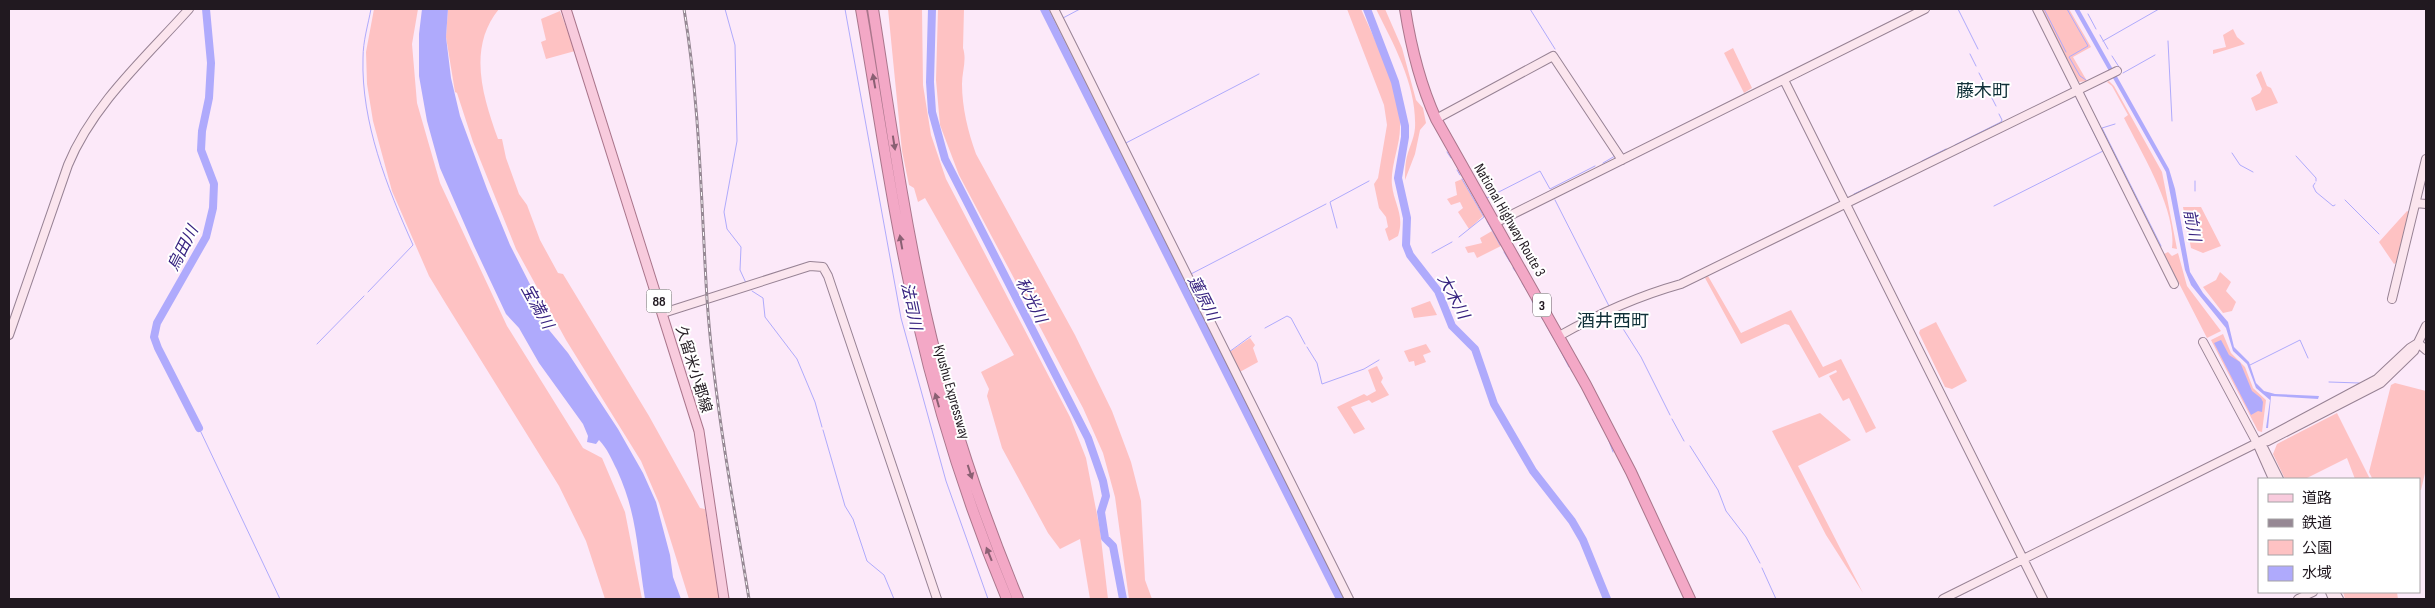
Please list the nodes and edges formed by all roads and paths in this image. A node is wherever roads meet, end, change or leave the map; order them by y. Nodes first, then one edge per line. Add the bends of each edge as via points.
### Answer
1 (189, 9) edge
2 (566, 9) edge
3 (861, 9) edge
4 (873, 9) edge
5 (1054, 9) edge
6 (1405, 9) edge
7 (1925, 9) edge
8 (2037, 9) edge
9 (2114, 72) dead end
10 (1784, 80) junction
11 (2078, 91) junction
12 (1436, 120) junction
13 (2426, 159) edge
14 (1622, 160) junction
15 (2416, 203) junction
16 (1845, 204) junction
17 (2426, 204) edge
18 (1495, 224) junction
19 (2174, 284) dead end
20 (2392, 299) dead end
21 (663, 313) junction
22 (2426, 326) edge
23 (9, 335) edge
24 (1559, 336) junction
25 (2203, 342) dead end
26 (2418, 343) junction
27 (2426, 350) edge
28 (2256, 443) junction
29 (2273, 478) edge
30 (2278, 478) edge
31 (2023, 559) junction
32 (2311, 593) edge
33 (724, 599) edge
34 (937, 599) edge
35 (1007, 599) edge
36 (1018, 599) edge
37 (1348, 599) edge
38 (1690, 599) edge
39 (1943, 599) edge
40 (2043, 599) edge
41 (2298, 599) edge

1 - 23 street via 102,107 80,137
2 - 21 main road, 久留米小郡線 / 88
35 -> 3 highway, Kyushu Expressway via 972,509 928,365 903,253
4 -> 36 highway, Kyushu Expressway via 913,252 931,334 972,477
5 - 37 street
6 - 12 highway, National Highway Route 3 / 3 via 1412,51
7 - 10 street
8 - 11 street
9 - 11 street
10 - 14 street
10 - 16 street
11 - 16 street
11 - 19 street
12 - 14 street via 1553,56
12 - 18 highway, National Highway Route 3 / 3
13 - 15 street
14 - 18 street
15 - 17 street
15 - 20 street
16 - 24 street via 1681,284 1648,293
16 - 31 street
18 - 24 highway, National Highway Route 3 / 3
21 - 33 main road, 久留米小郡線 / 88 via 698,431
21 - 34 street via 810,266 823,267
22 - 26 street
24 - 38 highway, National Highway Route 3 / 3 via 1627,465
25 - 28 street
26 - 27 street
26 - 28 street via 2382,383 2268,441
28 - 29 street
28 - 30 street via 2264,449
28 - 31 street
31 - 39 street
31 - 40 street
32 - 41 street

